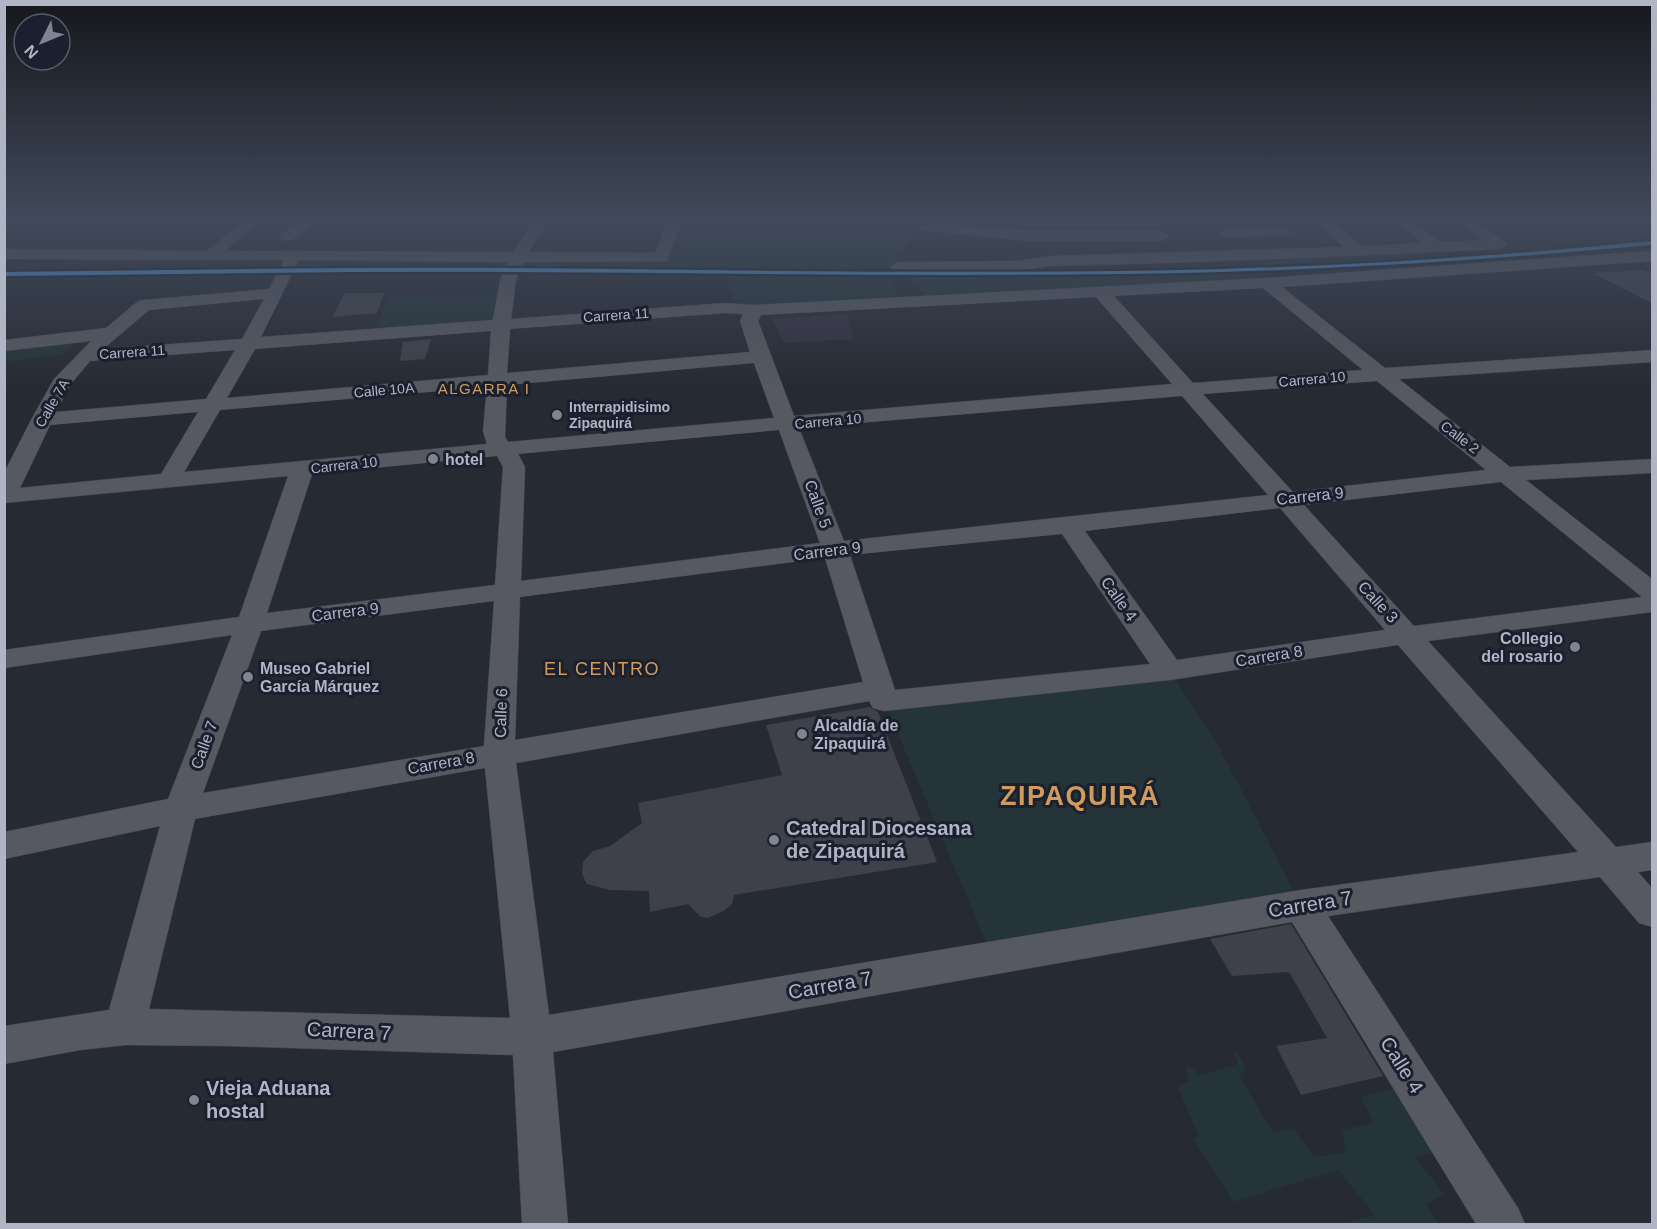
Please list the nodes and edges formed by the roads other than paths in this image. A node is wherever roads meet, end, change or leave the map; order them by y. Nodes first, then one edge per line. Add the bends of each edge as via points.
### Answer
1 (284, 275) edge
2 (510, 275) edge
3 (896, 275) edge
4 (1386, 275) edge
5 (1267, 284) junction
6 (276, 293) junction
7 (1102, 293) junction
8 (913, 303) junction
9 (754, 310) junction
10 (501, 323) junction
11 (110, 333) junction
12 (249, 344) junction
13 (4, 346) edge
14 (84, 356) junction
15 (1653, 356) edge
16 (762, 357) junction
17 (1376, 373) junction
18 (496, 380) junction
19 (1189, 389) junction
20 (212, 404) junction
21 (41, 420) junction
22 (789, 424) junction
23 (501, 448) junction
24 (1653, 466) edge
25 (302, 469) junction
26 (1508, 474) junction
27 (168, 481) junction
28 (4, 496) edge
29 (1283, 499) junction
30 (1069, 526) junction
31 (835, 549) junction
32 (507, 592) junction
33 (1653, 592) edge
34 (1653, 604) edge
35 (250, 624) junction
36 (1408, 635) junction
37 (4, 659) edge
38 (1170, 671) junction
39 (882, 695) junction
40 (500, 752) junction
41 (181, 809) junction
42 (4, 846) edge
43 (1653, 856) edge
44 (1608, 862) junction
45 (1301, 905) junction
46 (1653, 912) edge
47 (124, 1027) junction
48 (532, 1037) junction
49 (4, 1045) edge
50 (545, 1224) edge
51 (1502, 1224) edge

1 - 6 street
2 - 10 street, Calle 6
3 - 8 street
4 - 5 street, Carrera 11
5 - 7 street, Carrera 11
5 - 17 street, Calle 2
6 - 11 street, Calle 7A via 148,303
6 - 12 street
7 - 8 street, Carrera 11
7 - 19 street, Calle 3
8 - 9 street, Carrera 11
9 - 10 street, Carrera 11 via 725,308
9 - 16 street, Calle 5 via 749,321
10 - 12 street, Carrera 11
10 - 18 street, Calle 6
11 - 13 street, Carrera 11
11 - 14 street, Calle 7A
12 - 14 street, Carrera 11
12 - 20 street
14 - 21 street, Calle 7A via 61,383
15 - 17 street, Carrera 10
16 - 18 street, Calle 10A
16 - 22 street, Calle 5
17 - 19 street, Carrera 10
17 - 26 street, Calle 2
18 - 20 street, Calle 10A
18 - 23 street, Calle 6 via 494,437
19 - 22 street, Carrera 10
19 - 29 street, Calle 3
20 - 21 street, Calle 10A
20 - 27 street
21 - 28 street, Calle 7A
22 - 23 street, Carrera 10
22 - 31 street, Calle 5
23 - 25 street, Carrera 10
23 - 32 street, Calle 6 via 509,454 514,467
24 - 26 street, Carrera 9
25 - 27 street, Carrera 10
25 - 35 street, Calle 7
26 - 29 street, Carrera 9
26 - 33 street, Calle 2
27 - 28 street, Carrera 10
29 - 30 street, Carrera 9
29 - 36 street, Calle 3
30 - 31 street, Carrera 9
30 - 38 street, Calle 4
31 - 32 street, Carrera 9
31 - 39 street, Calle 5
32 - 35 street, Carrera 9
32 - 40 street, Calle 6
34 - 36 street, Carrera 8
35 - 37 street, Carrera 9
35 - 41 street, Calle 7
36 - 38 street, Carrera 8
36 - 44 street, Calle 3
38 - 39 street, Carrera 8
39 - 40 street, Carrera 8
40 - 41 street, Carrera 8
40 - 48 street, Calle 6
41 - 42 street, Carrera 8
41 - 47 street, Calle 7
43 - 44 street, Carrera 7
44 - 45 street, Carrera 7
44 - 46 street, Calle 3
45 - 48 street, Carrera 7
45 - 51 street, Calle 4
47 - 48 street, Carrera 7
47 - 49 street, Carrera 7
48 - 50 street, Calle 6

